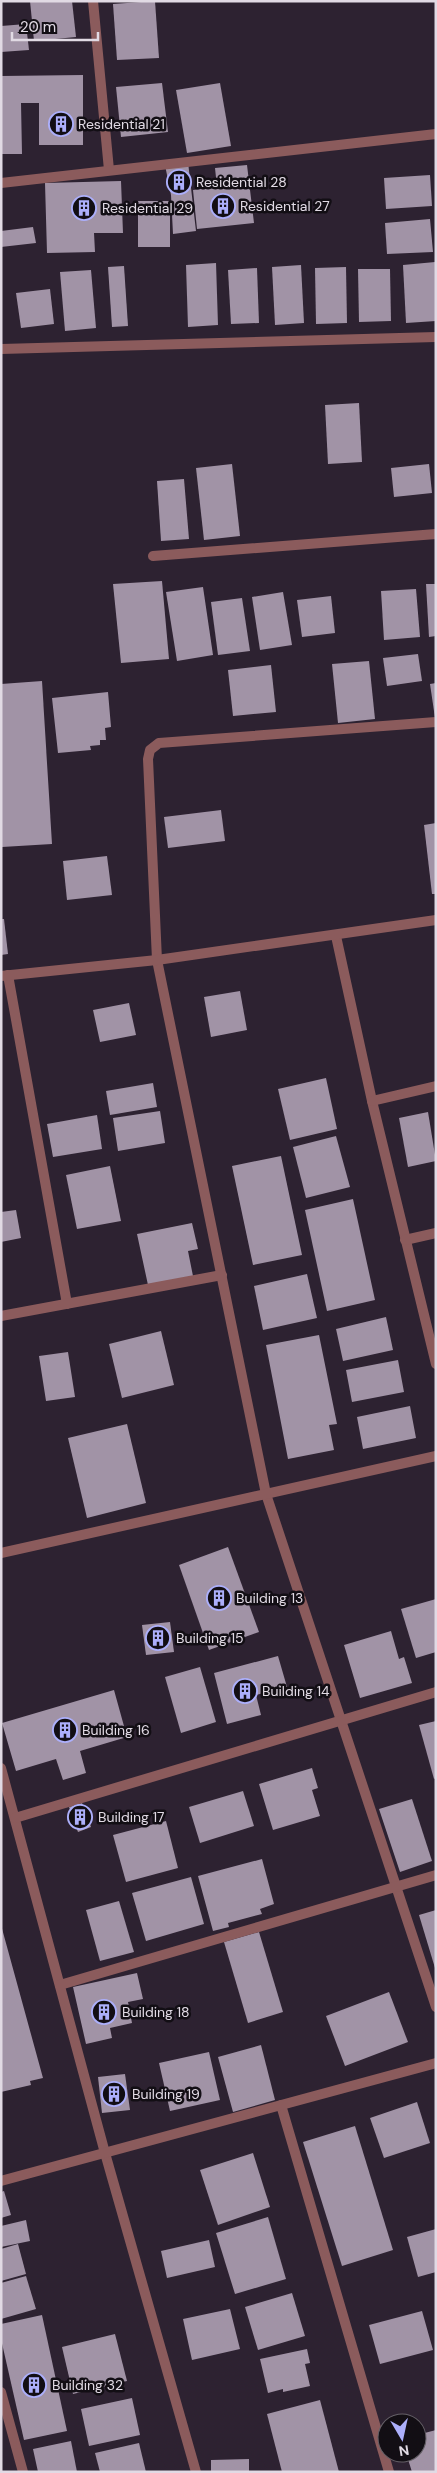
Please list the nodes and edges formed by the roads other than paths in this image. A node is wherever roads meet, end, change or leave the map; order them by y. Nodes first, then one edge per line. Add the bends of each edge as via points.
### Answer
1 (93, 1) edge
2 (436, 134) edge
3 (110, 170) junction
4 (1, 183) edge
5 (436, 337) edge
6 (1, 349) edge
7 (436, 534) edge
8 (153, 556) dead end
9 (436, 722) edge
10 (436, 920) edge
11 (336, 936) junction
12 (158, 960) junction
13 (4, 976) edge
14 (436, 1086) edge
15 (372, 1100) junction
16 (436, 1233) edge
17 (405, 1240) junction
18 (222, 1275) junction
19 (67, 1304) junction
20 (1, 1316) edge
21 (436, 1364) edge
22 (436, 1456) edge
23 (266, 1494) junction
24 (1, 1553) edge
25 (436, 1692) edge
26 (341, 1720) junction
27 (1, 1768) edge
28 (15, 1818) junction
29 (436, 1875) edge
30 (396, 1886) junction
31 (60, 1985) junction
32 (436, 2007) edge
33 (436, 2063) edge
34 (281, 2105) junction
35 (105, 2153) junction
36 (1, 2181) edge
37 (1, 2392) edge
38 (23, 2472) edge
39 (196, 2472) edge
40 (389, 2472) edge

1 - 3 street
2 - 3 street
3 - 4 street
5 - 6 street
7 - 8 street
9 - 12 street via 158,743 150,750 148,759
10 - 11 street
11 - 12 street
11 - 15 street
12 - 13 street
12 - 18 street
13 - 19 street
14 - 15 street
15 - 17 street
16 - 17 street
17 - 21 street
18 - 19 street
18 - 23 street
19 - 20 street
22 - 23 street
23 - 24 street
23 - 26 street
25 - 26 street
26 - 28 street
26 - 30 street
27 - 28 street
28 - 31 street
29 - 30 street
30 - 31 street
30 - 32 street
31 - 35 street
33 - 34 street
34 - 35 street
34 - 40 street
35 - 36 street
35 - 39 street
37 - 38 street

